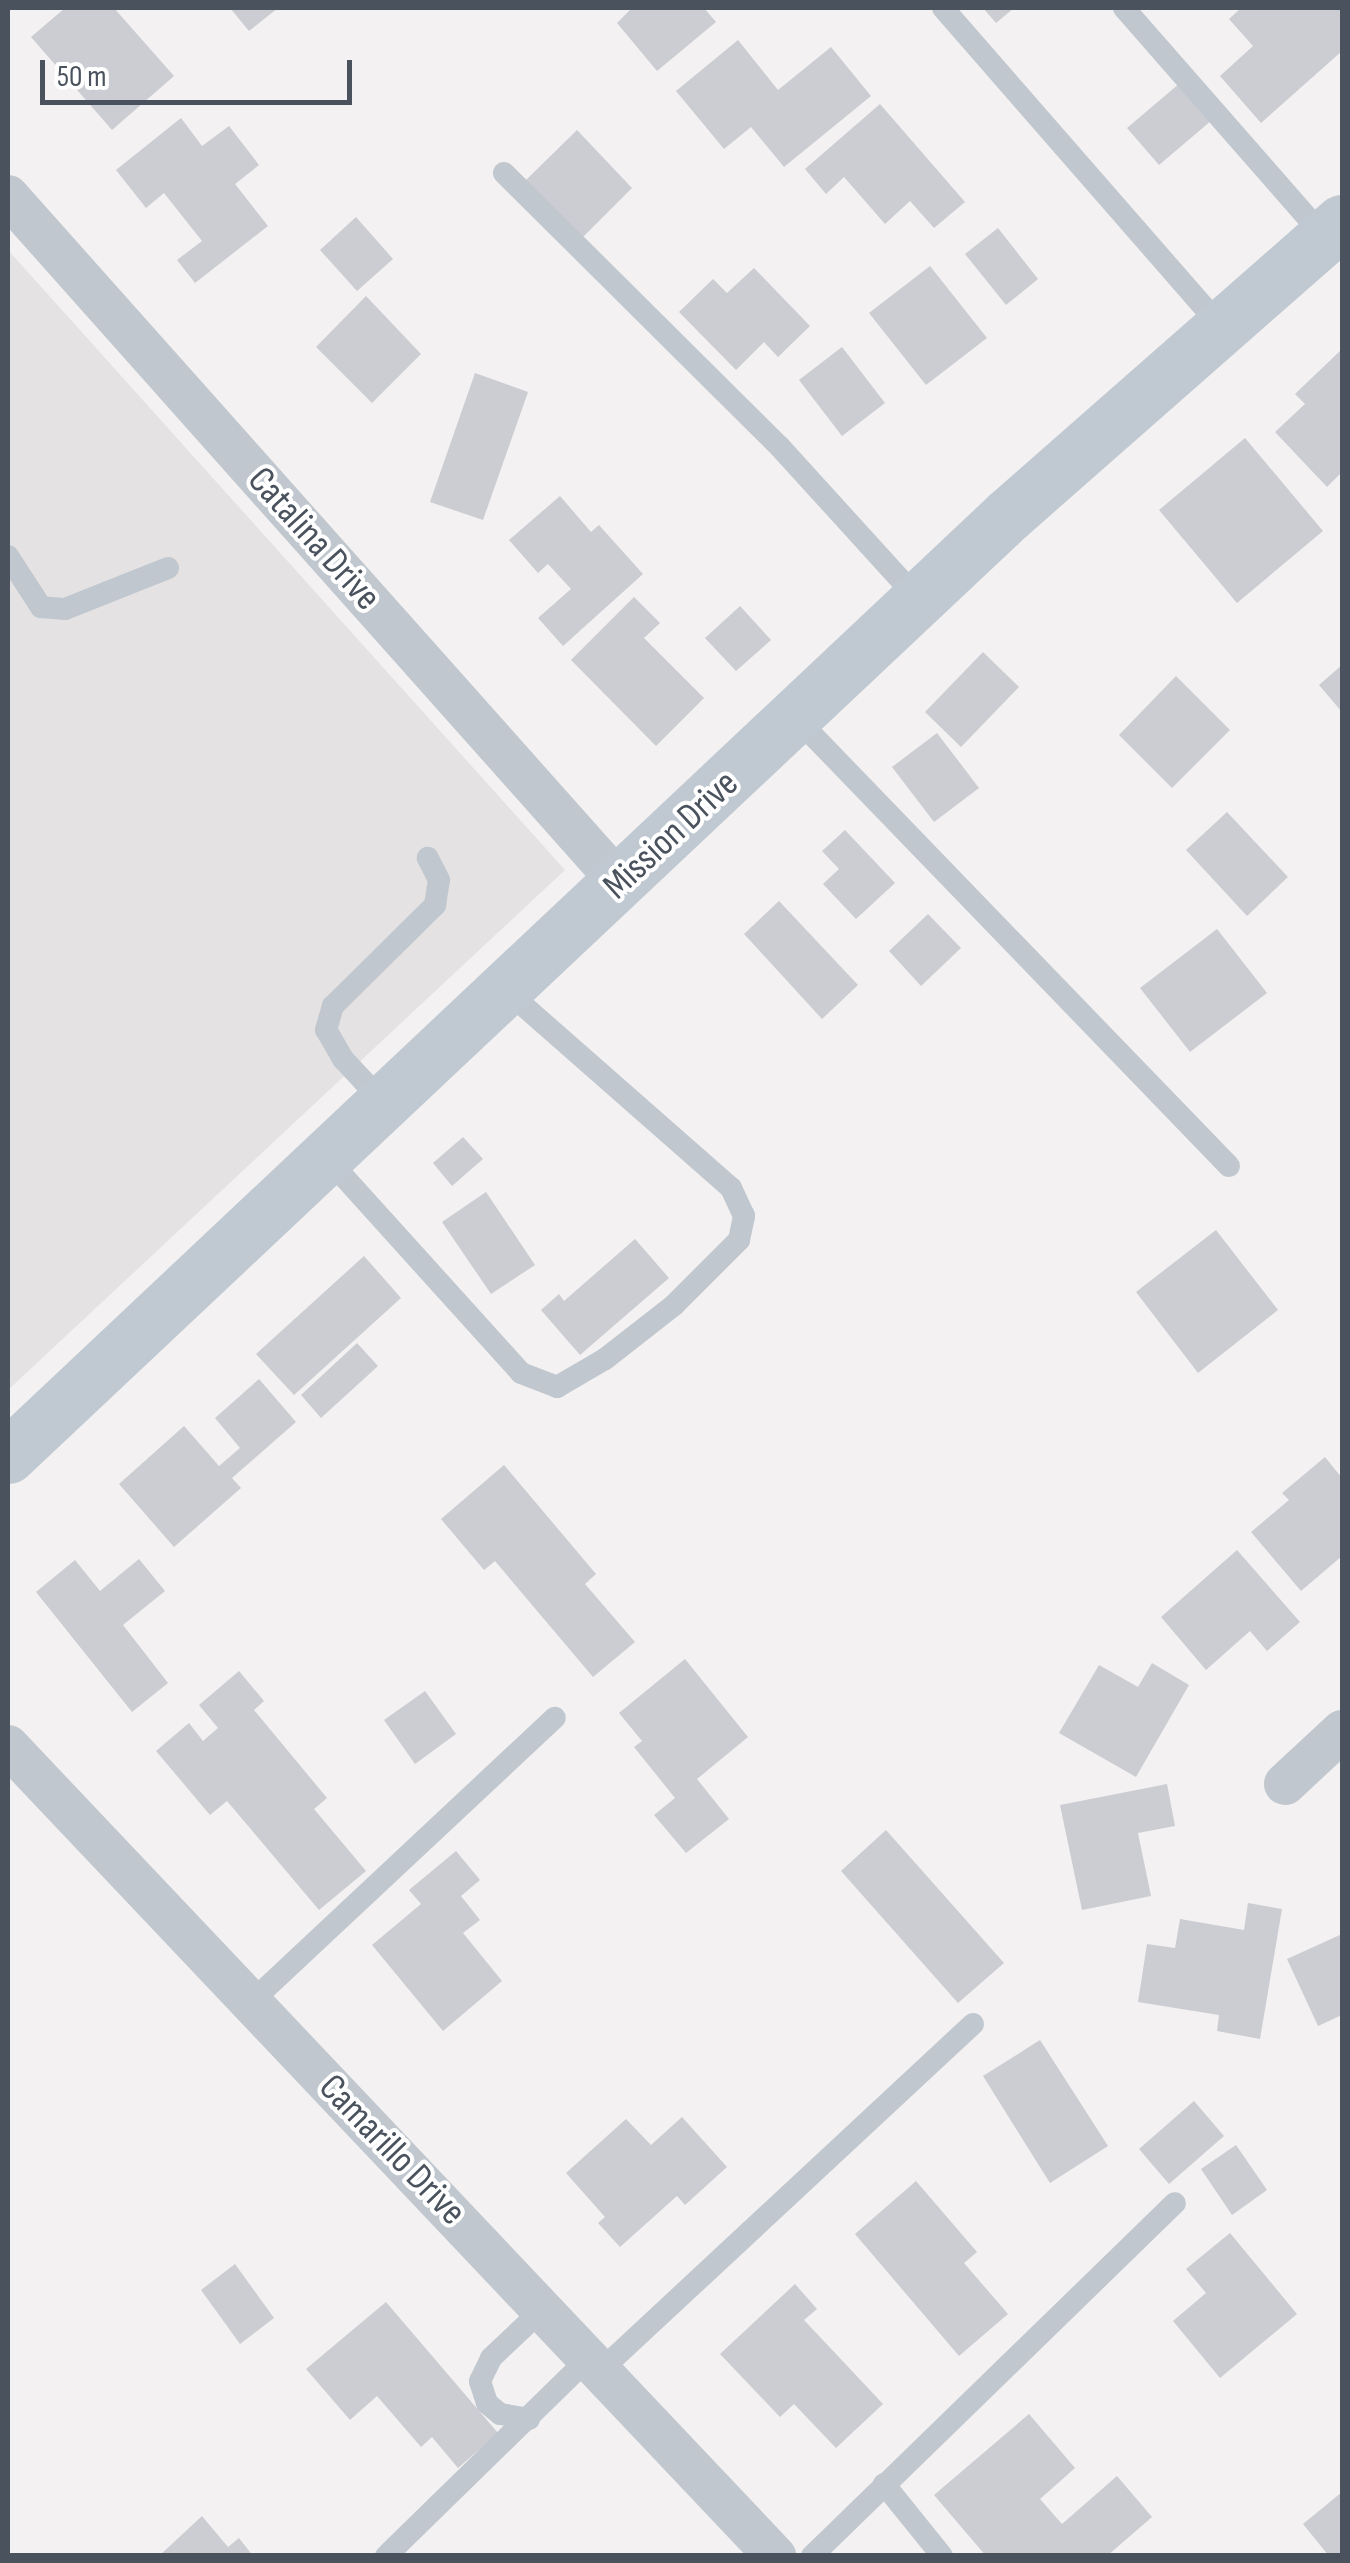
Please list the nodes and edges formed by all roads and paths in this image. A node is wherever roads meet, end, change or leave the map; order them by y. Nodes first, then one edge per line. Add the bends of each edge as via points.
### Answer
1 (943, 8) edge
2 (1124, 8) edge
3 (504, 173) dead end
4 (8, 196) edge
5 (1334, 230) edge
6 (1225, 330) junction
7 (8, 556) edge
8 (168, 568) dead end
9 (920, 601) junction
10 (796, 718) junction
11 (428, 858) dead end
12 (620, 883) junction
13 (506, 990) junction
14 (384, 1103) junction
15 (326, 1157) junction
16 (1230, 1166) dead end
17 (8, 1456) edge
18 (555, 1718) dead end
19 (1342, 1730) edge
20 (8, 1746) edge
21 (1284, 1784) dead end
22 (251, 2002) junction
23 (973, 2024) dead end
24 (1175, 2203) dead end
25 (543, 2309) junction
26 (595, 2364) junction
27 (528, 2419) junction
28 (884, 2484) junction
29 (386, 2556) edge
30 (775, 2556) edge
31 (812, 2556) edge
32 (942, 2556) edge

1 - 6 lane
2 - 5 lane
3 - 9 lane via 779,446
4 - 12 street, Catalina Drive
5 - 6 street, Mission Drive
6 - 9 street, Mission Drive via 1008,515
7 - 8 lane via 41,607 65,609
9 - 10 street, Mission Drive
10 - 12 street, Mission Drive
10 - 16 lane
11 - 14 lane via 439,880 435,905 333,1006 326,1030 342,1060
12 - 13 street, Mission Drive
13 - 14 street, Mission Drive
13 - 15 lane via 731,1188 744,1216 739,1240 674,1306 557,1386 521,1373
14 - 15 street, Mission Drive
15 - 17 street, Mission Drive
18 - 22 lane
19 - 21 street
20 - 22 street, Camarillo Drive
22 - 25 street, Camarillo Drive
23 - 26 lane
24 - 28 lane
25 - 26 street, Camarillo Drive
25 - 27 lane via 491,2358 480,2380 487,2402 500,2414
26 - 27 lane
26 - 30 street, Camarillo Drive
27 - 29 lane
28 - 31 lane
28 - 32 lane

